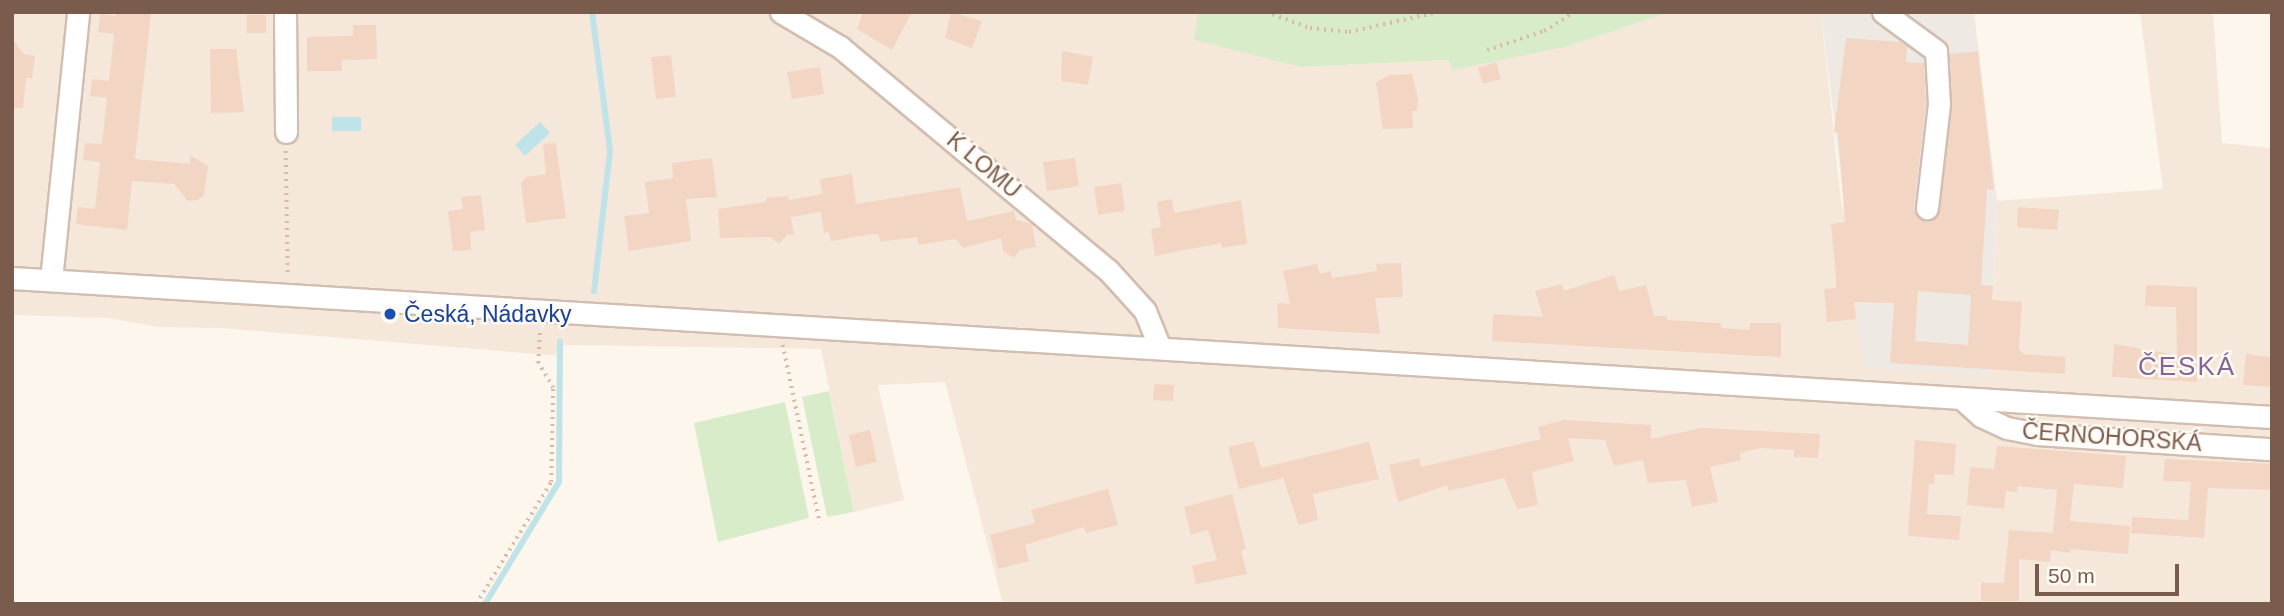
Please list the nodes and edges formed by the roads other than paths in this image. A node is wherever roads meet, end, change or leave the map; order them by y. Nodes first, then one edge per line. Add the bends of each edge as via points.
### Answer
1 (78, 12) edge
2 (285, 12) edge
3 (781, 12) edge
4 (1883, 12) edge
5 (286, 132) road end
6 (1927, 208) dead end
7 (12, 278) edge
8 (51, 280) junction
9 (1159, 345) junction
10 (1961, 398) junction
11 (2272, 417) edge
12 (2272, 449) edge

1 - 8 street
2 - 5 street
3 - 9 street, K LOMU via 840,47 1108,270 1145,311
4 - 6 street via 1936,51 1939,104
7 - 8 street
8 - 9 street
9 - 10 street
10 - 11 street
10 - 12 street, ČERNOHORSKÁ via 1981,416 2037,434

